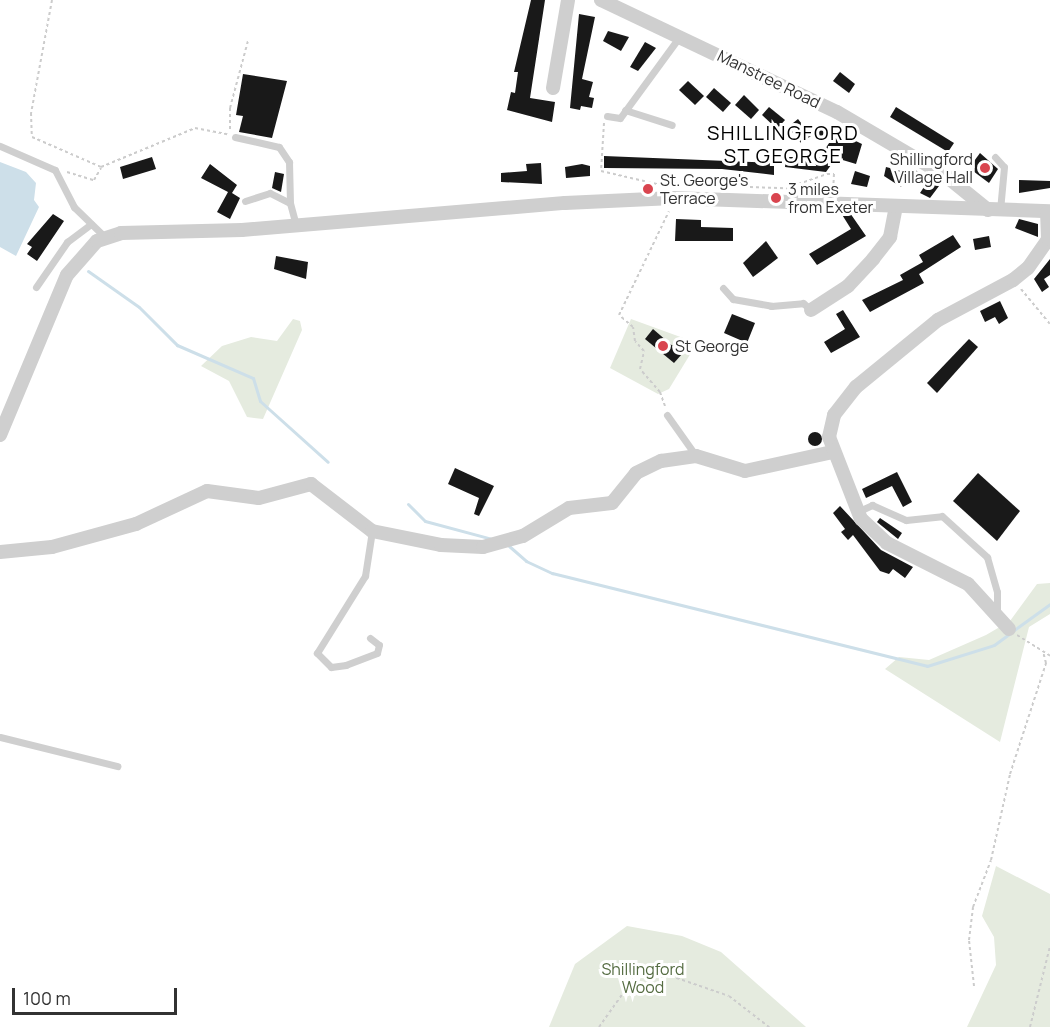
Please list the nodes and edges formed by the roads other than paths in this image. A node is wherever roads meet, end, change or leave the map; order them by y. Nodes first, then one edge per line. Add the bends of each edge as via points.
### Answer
1 (568, 0) edge
2 (601, 0) edge
3 (680, 36) junction
4 (553, 88) dead end
5 (625, 110) junction
6 (607, 116) road end
7 (672, 125) dead end
8 (232, 136) road end
9 (0, 146) edge
10 (995, 158) dead end
11 (245, 201) dead end
12 (290, 203) junction
13 (896, 207) junction
14 (994, 211) junction
15 (1048, 212) edge
16 (91, 224) junction
17 (296, 225) junction
18 (105, 237) junction
19 (1047, 250) edge
20 (36, 287) dead end
21 (723, 288) dead end
22 (811, 310) joint
23 (667, 415) road end
24 (0, 435) edge
25 (832, 452) junction
26 (696, 456) junction
27 (856, 512) junction
28 (372, 531) junction
29 (0, 552) edge
30 (997, 612) junction
31 (1012, 631) road end
32 (370, 638) dead end
33 (0, 737) edge
34 (117, 766) dead end

1 - 4 street
2 - 3 street, Manstree Road
3 - 5 lane
3 - 14 street, Manstree Road via 881,136
5 - 6 lane via 620,118
5 - 7 lane
8 - 12 lane via 279,147 289,162
9 - 16 lane via 55,170 74,207
10 - 14 lane via 1004,167
11 - 12 lane via 270,193
12 - 17 lane
13 - 14 street
13 - 17 street via 672,203
13 - 22 street via 890,237 873,260 848,286
14 - 15 street
15 - 19 street
16 - 18 lane
16 - 20 lane via 67,242
17 - 18 street
18 - 24 street via 90,246 67,275
19 - 25 street via 1014,280 938,320 856,387 834,414 829,437
21 - 22 lane via 733,299 771,306 803,303
23 - 26 lane
25 - 26 street via 745,471
25 - 27 street
26 - 28 street via 648,466 636,472 612,502 569,508 501,543 441,545
27 - 30 street via 887,543 951,573
27 - 30 lane via 872,505 906,520 942,516 987,557 997,592
28 - 29 street via 319,486 299,484 259,498 207,491 136,524 52,547
28 - 32 lane via 365,576 317,653 331,667 346,665 377,653 379,645
30 - 31 street
33 - 34 lane

